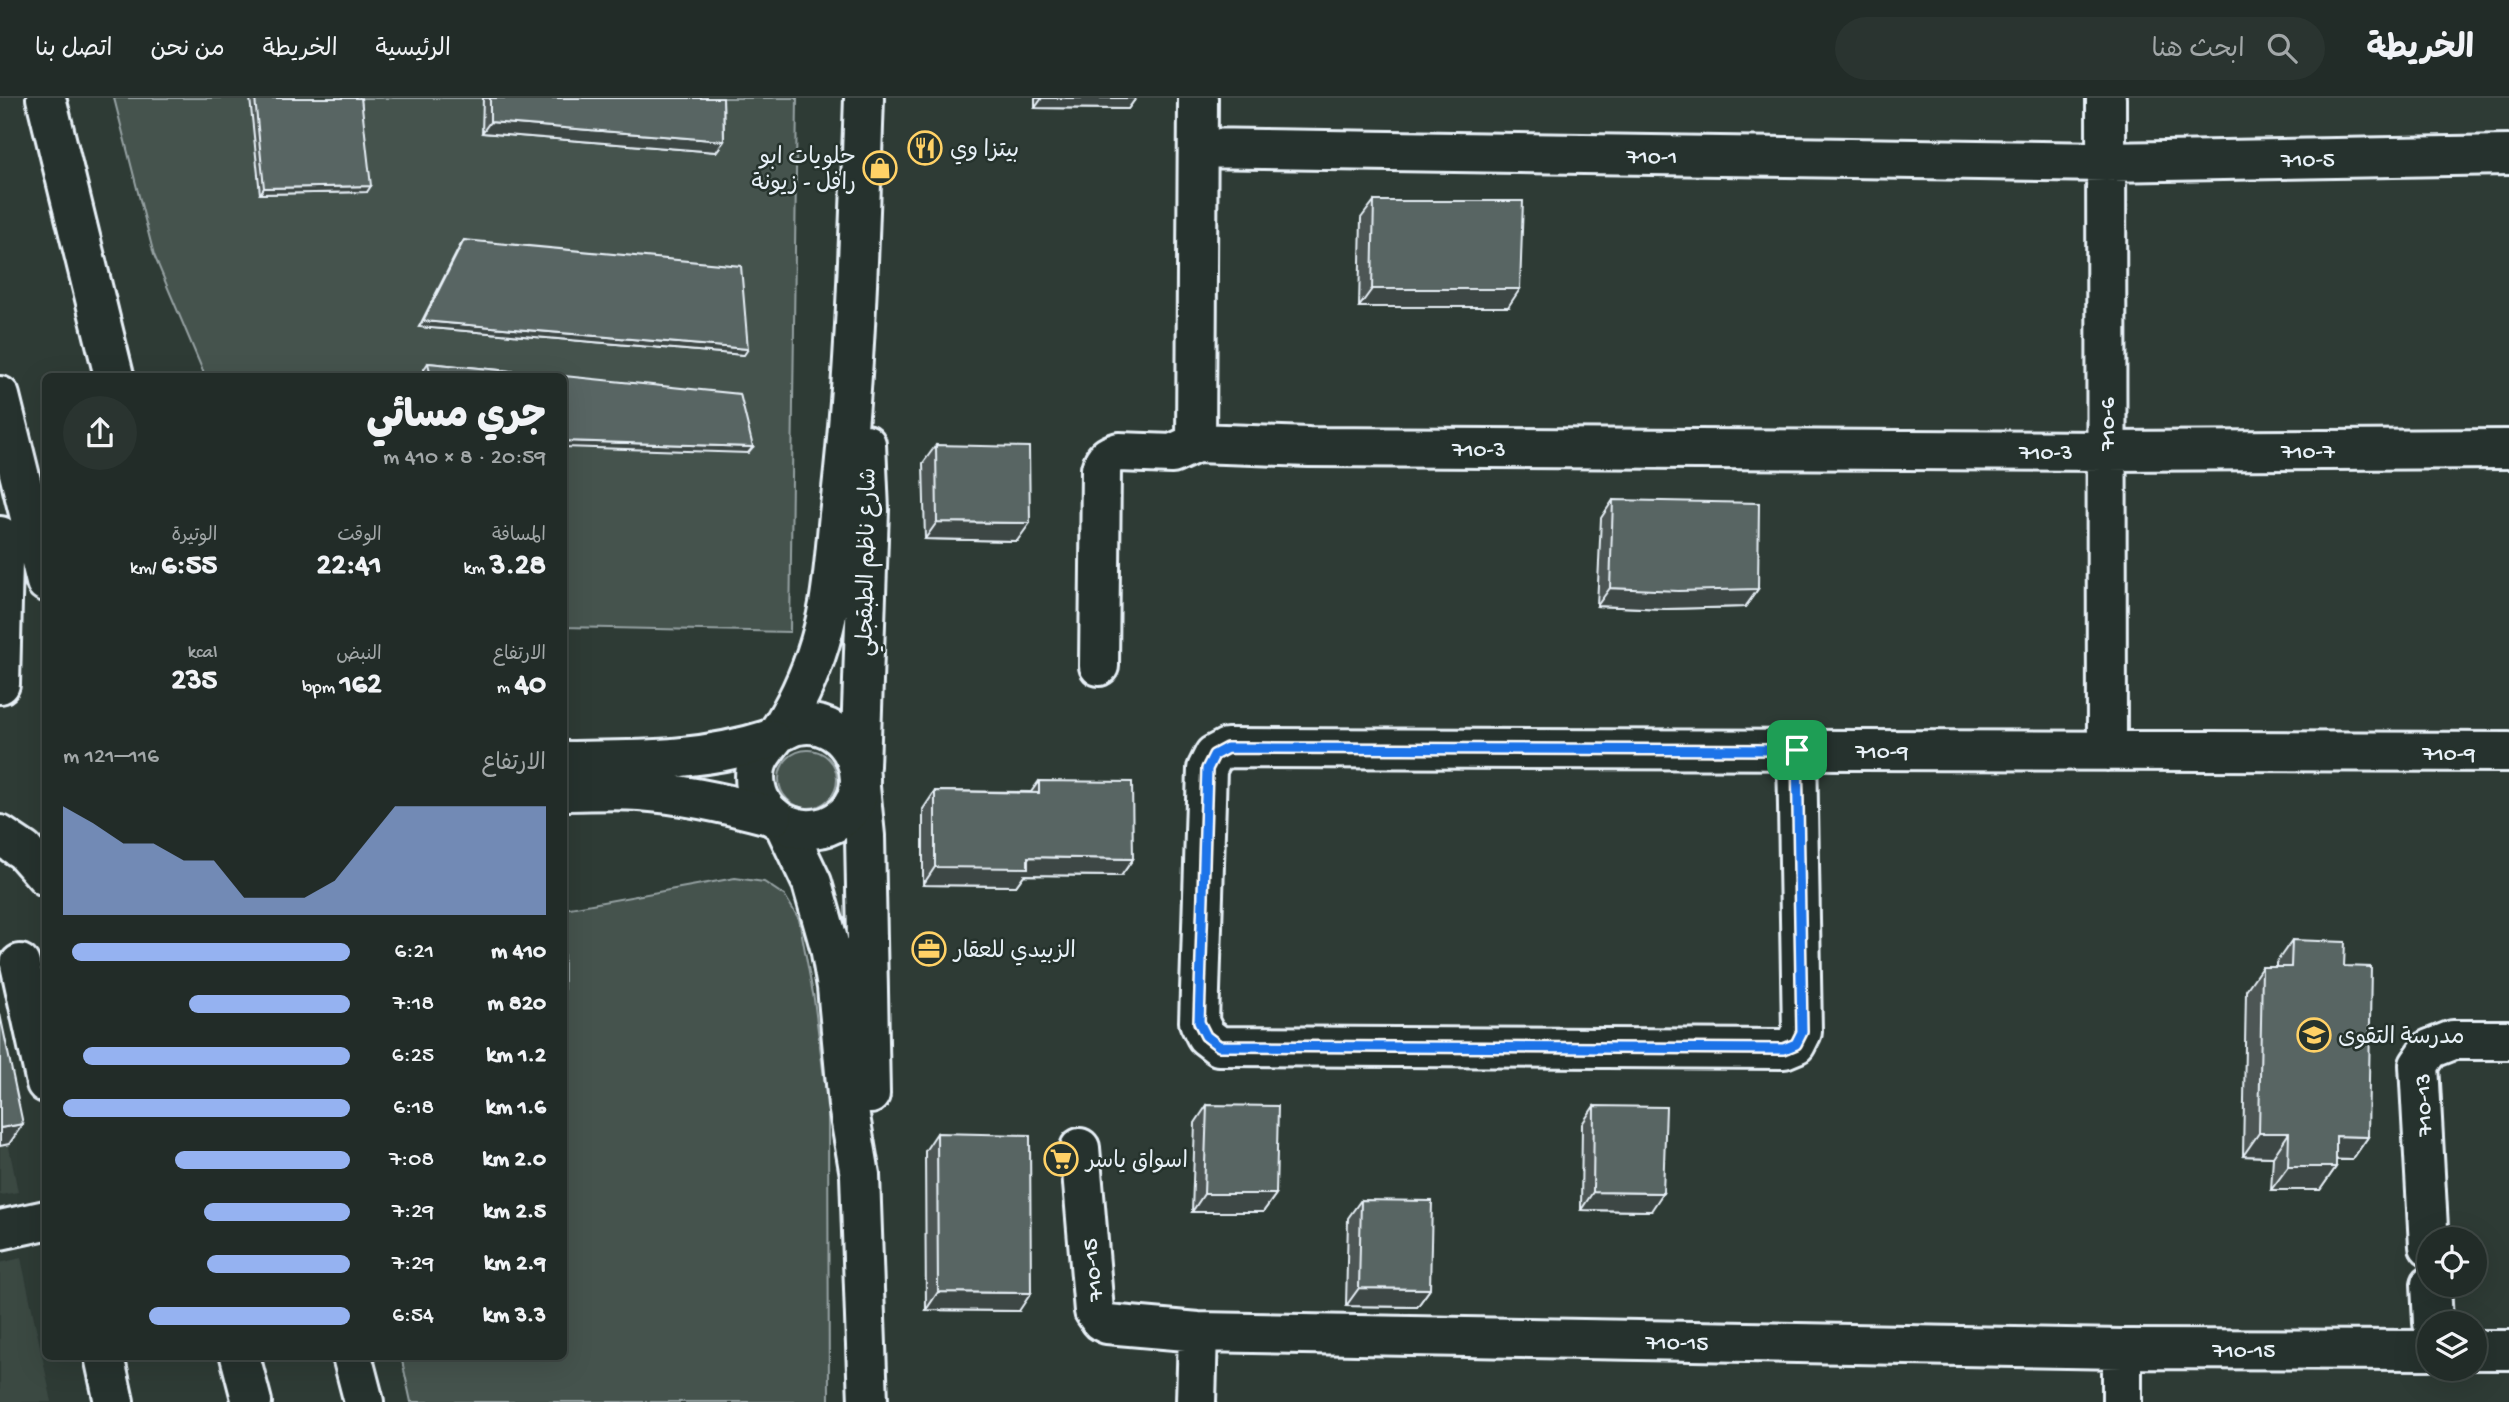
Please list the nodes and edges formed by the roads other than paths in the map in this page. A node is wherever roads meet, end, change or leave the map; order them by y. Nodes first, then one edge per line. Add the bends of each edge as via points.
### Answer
1 (46, 98) edge
2 (864, 98) edge
3 (1198, 98) edge
4 (2106, 98) edge
5 (1198, 148) junction
6 (2509, 155) edge
7 (2106, 162) junction
8 (80, 235) junction
9 (854, 359) junction
10 (113, 373) edge
11 (131, 373) edge
12 (0, 396) edge
13 (1196, 443) junction
14 (2509, 449) edge
15 (2106, 451) junction
16 (0, 536) edge
17 (42, 566) edge
18 (1100, 666) dead end
19 (0, 684) edge
20 (775, 736) junction
21 (1797, 750) junction
22 (2107, 751) junction
23 (2509, 752) edge
24 (567, 761) edge
25 (860, 777) junction
26 (567, 791) edge
27 (778, 820) junction
28 (0, 835) edge
29 (42, 871) edge
30 (20, 964) dead end
31 (2509, 1040) edge
32 (42, 1065) edge
33 (1080, 1148) dead end
34 (860, 1175) junction
35 (42, 1221) edge
36 (2428, 1227) edge
37 (0, 1230) edge
38 (1198, 1332) junction
39 (2122, 1349) junction
40 (2417, 1350) edge
41 (2487, 1350) edge
42 (2509, 1350) edge
43 (105, 1360) edge
44 (241, 1360) edge
45 (353, 1360) edge
46 (368, 1360) edge
47 (114, 1402) edge
48 (252, 1402) edge
49 (363, 1402) edge
50 (374, 1402) edge
51 (867, 1402) edge
52 (1196, 1402) edge
53 (2122, 1402) edge

1 - 8 main road
2 - 9 main road, شارع ناظم الطبقجلي
3 - 5 main road
4 - 7 main road, 710-6
5 - 7 main road, 710-1
5 - 13 main road
6 - 7 main road, 710-5
7 - 15 main road, 710-6
8 - 10 main road
8 - 11 main road
9 - 20 main road, شارع ناظم الطبقجلي via 829,604 810,671
9 - 25 main road, شارع ناظم الطبقجلي via 865,434 869,510
12 - 17 main road
13 - 15 main road, 710-3
13 - 18 main road via 1172,454 1119,452 1104,461
14 - 15 main road, 710-7
15 - 22 main road, 710-6
16 - 19 main road
20 - 24 main road via 730,751 676,759
20 - 25 main road via 797,725 818,725 837,733 852,747
20 - 27 main road via 761,752 756,786 762,803
21 - 21 main road, 710-9 via 1802,1032 1796,1044 1784,1049 1219,1046 1206,1036 1199,1022 1207,769 1214,755 1227,748
21 - 22 main road, 710-9
22 - 23 main road, 710-9
25 - 27 main road via 853,805 840,820 803,830
25 - 34 main road, شارع ناظم الطبقجلي via 871,1070
26 - 27 main road via 672,794 729,804
27 - 34 main road via 812,883 830,947
28 - 29 main road via 24,851
30 - 32 main road
31 - 36 main road, 710-13 via 2453,1040 2430,1049 2419,1065
33 - 38 main road, 710-15 via 1097,1317 1126,1327
34 - 51 main road
35 - 37 main road
38 - 39 main road, 710-15
38 - 52 main road
39 - 40 main road, 710-15
39 - 53 main road
41 - 42 main road
43 - 47 main road
44 - 48 main road
45 - 49 main road
46 - 50 main road

